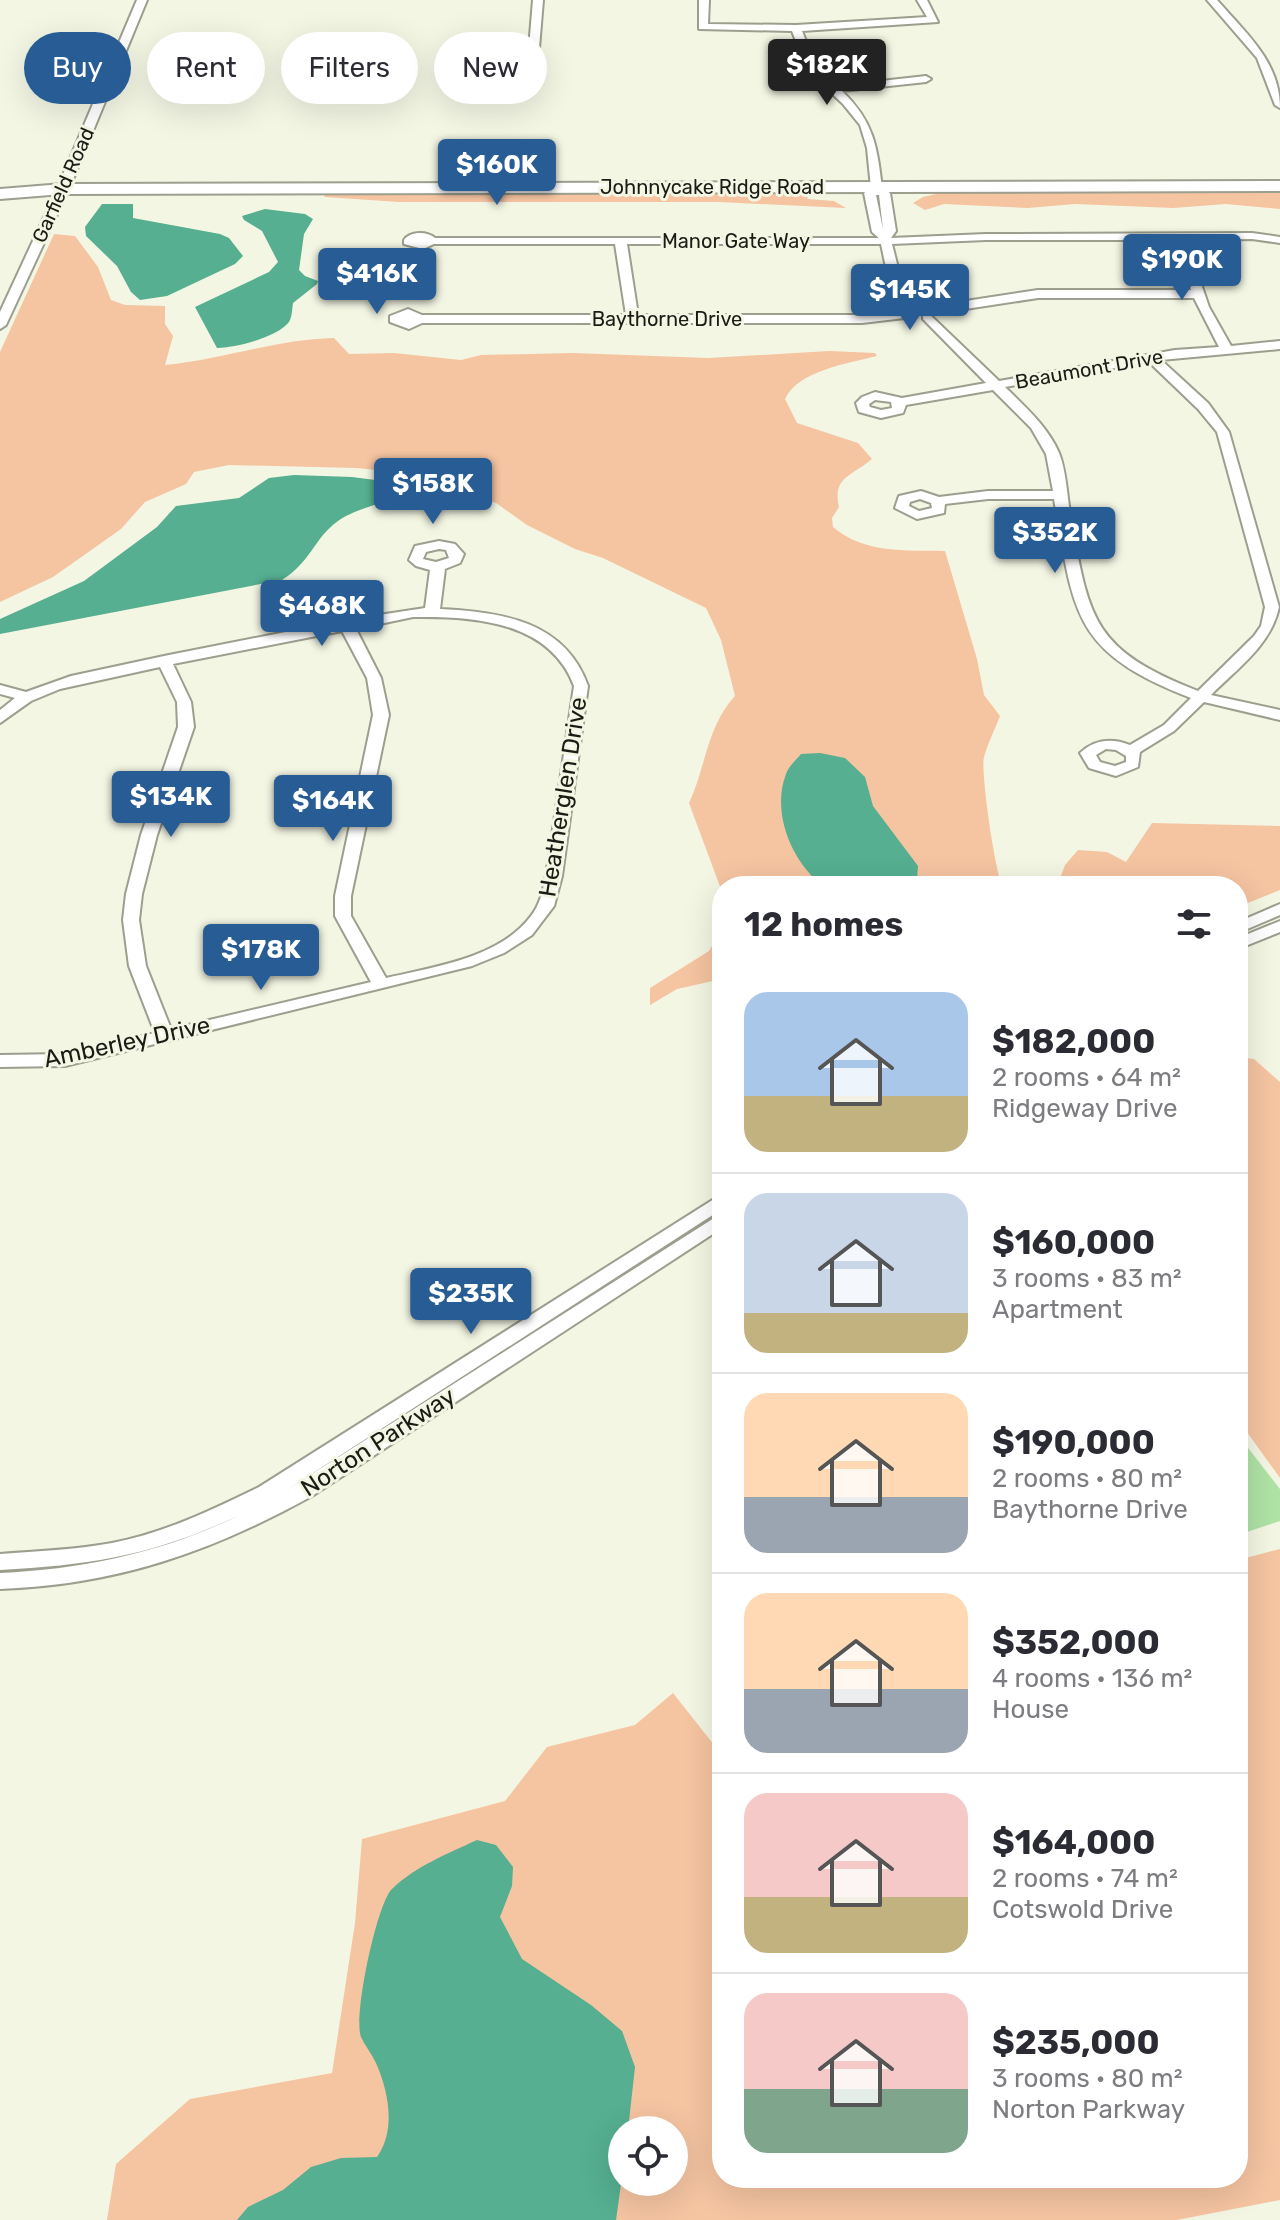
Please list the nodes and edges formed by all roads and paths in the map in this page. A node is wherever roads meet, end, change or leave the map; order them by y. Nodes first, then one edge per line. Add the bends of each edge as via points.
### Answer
1 (142, 0) edge
2 (538, 0) edge
3 (704, 0) edge
4 (922, 0) edge
5 (1212, 0) edge
6 (796, 28) junction
7 (535, 32) edge
8 (926, 79) dead end
9 (833, 89) junction
10 (1280, 105) edge
11 (1280, 186) edge
12 (876, 188) junction
13 (63, 189) junction
14 (0, 194) edge
15 (885, 237) junction
16 (1179, 237) junction
17 (1280, 240) edge
18 (432, 241) dead end
19 (621, 241) junction
20 (1198, 294) junction
21 (923, 312) junction
22 (420, 319) dead end
23 (632, 319) junction
24 (0, 325) edge
25 (1280, 345) edge
26 (1226, 348) junction
27 (1152, 358) junction
28 (996, 385) junction
29 (900, 402) dead end
30 (1060, 495) junction
31 (938, 501) dead end
32 (438, 566) dead end
33 (432, 612) junction
34 (346, 624) junction
35 (164, 660) junction
36 (0, 689) edge
37 (1201, 697) junction
38 (10, 706) edge
39 (1280, 715) edge
40 (1131, 751) dead end
41 (1280, 909) edge
42 (1248, 923) edge
43 (1280, 926) edge
44 (525, 930) joint
45 (1248, 940) edge
46 (381, 985) junction
47 (165, 1036) junction
48 (0, 1061) edge
49 (712, 1206) edge
50 (712, 1225) edge
51 (0, 1562) edge
52 (0, 1581) edge

1 - 13 street, Garfield Road
2 - 7 street
3 - 6 street via 703,27
4 - 6 street via 934,20
5 - 10 street via 1262,57
6 - 9 street via 811,68
8 - 9 street
9 - 12 street via 865,125
11 - 12 main road, Johnnycake Ridge Road
12 - 13 main road, Johnnycake Ridge Road
12 - 15 street via 884,193 890,231
13 - 14 main road, Johnnycake Ridge Road
13 - 24 street, Garfield Road
15 - 16 street, Manor Gate Way
15 - 19 street, Manor Gate Way
15 - 21 street via 894,277
16 - 17 street, Manor Gate Way
16 - 20 street
18 - 19 street, Manor Gate Way
19 - 23 street
20 - 21 street, Baythorne Drive via 1038,294
20 - 26 street
21 - 23 street, Baythorne Drive via 862,319
21 - 28 street
22 - 23 street, Baythorne Drive
25 - 26 street, Beaumont Drive
26 - 27 street, Beaumont Drive
27 - 28 street, Beaumont Drive
27 - 37 street via 1223,432 1272,602 1263,634
28 - 29 street, Beaumont Drive
28 - 30 street via 1047,441
30 - 31 street
30 - 37 street via 1080,602 1089,622 1133,664
32 - 33 street
33 - 34 street, Heatherglen Drive
33 - 44 street, Heatherglen Drive via 488,617 525,629 552,644 579,676 576,733 554,876 547,905
34 - 35 street, Heatherglen Drive
34 - 46 street via 374,678 381,715 342,907
35 - 38 street, Heatherglen Drive via 59,683
35 - 47 street via 184,702 186,727 136,882 130,925 140,972
36 - 38 street
37 - 39 street
37 - 40 street via 1169,728
41 - 42 street
43 - 45 street
44 - 46 street, Amberley Drive via 478,958
46 - 47 street, Amberley Drive
47 - 48 street, Amberley Drive via 65,1060
49 - 51 street, Norton Parkway via 254,1499 193,1527 138,1544 93,1555
50 - 52 street, Norton Parkway via 257,1518 132,1566 56,1579

